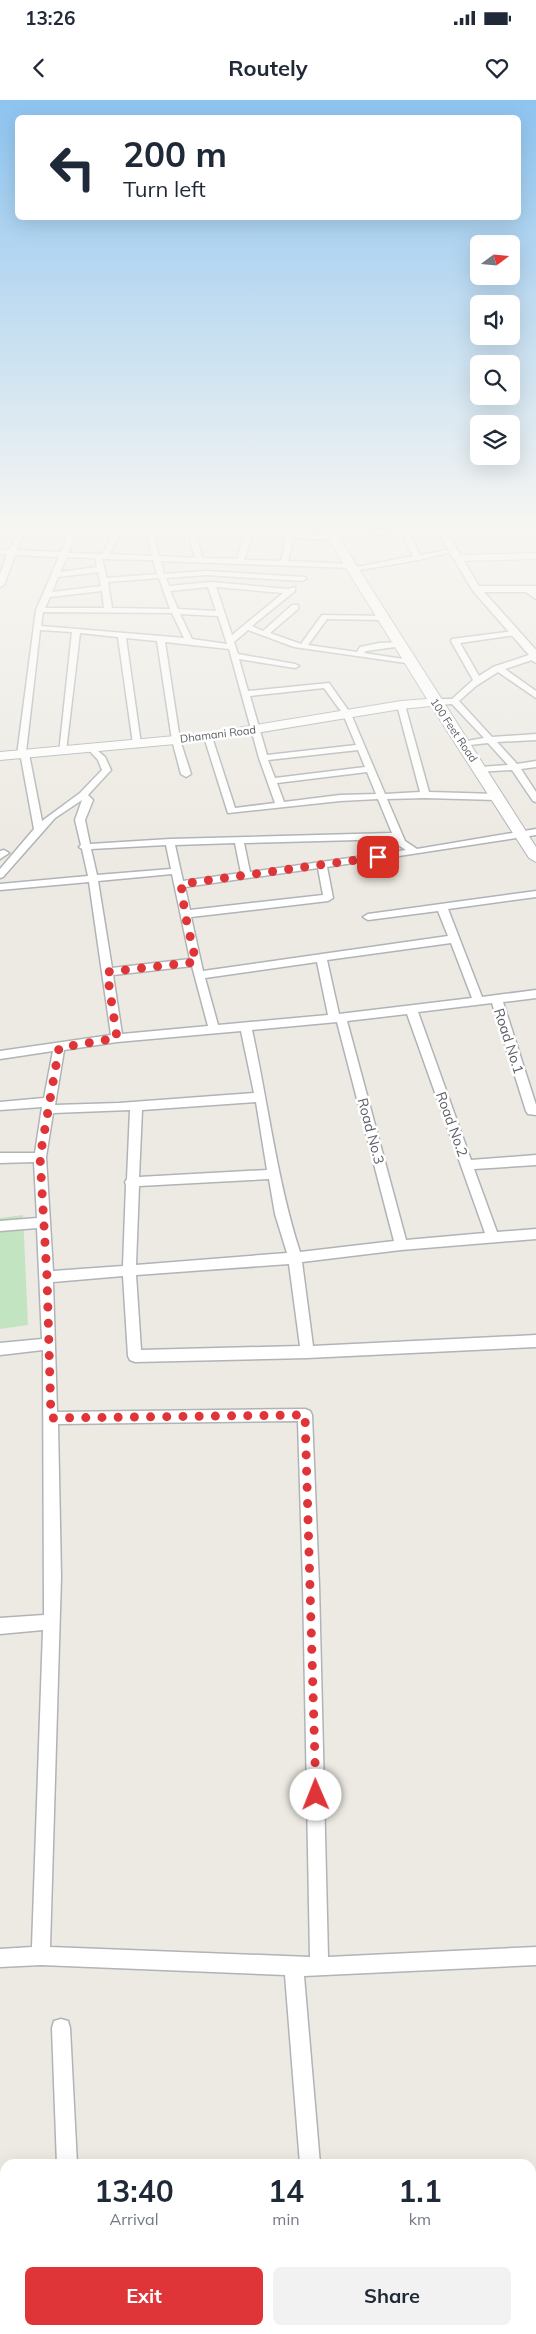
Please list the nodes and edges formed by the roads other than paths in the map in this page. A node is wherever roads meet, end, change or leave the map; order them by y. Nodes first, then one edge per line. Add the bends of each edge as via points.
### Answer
1 (37, 628) edge
2 (42, 628) edge
3 (182, 628) edge
4 (225, 628) edge
5 (246, 628) edge
6 (250, 628) edge
7 (270, 628) edge
8 (316, 628) edge
9 (389, 628) edge
10 (509, 628) edge
11 (76, 630) junction
12 (513, 633) junction
13 (122, 634) junction
14 (264, 634) junction
15 (161, 639) junction
16 (188, 641) junction
17 (231, 644) junction
18 (398, 644) junction
19 (303, 646) junction
20 (359, 655) junction
21 (234, 656) junction
22 (535, 658) edge
23 (410, 662) junction
24 (295, 666) dead end
25 (496, 669) junction
26 (477, 680) junction
27 (244, 694) junction
28 (536, 695) edge
29 (454, 701) junction
30 (435, 702) junction
31 (401, 705) junction
32 (347, 714) junction
33 (256, 730) junction
34 (536, 736) edge
35 (208, 737) junction
36 (176, 740) junction
37 (490, 740) junction
38 (137, 744) junction
39 (464, 744) junction
40 (361, 747) junction
41 (91, 748) junction
42 (62, 751) junction
43 (23, 754) junction
44 (0, 756) edge
45 (263, 758) junction
46 (536, 764) edge
47 (515, 767) junction
48 (370, 769) junction
49 (480, 770) junction
50 (186, 774) dead end
51 (271, 781) junction
52 (84, 795) junction
53 (425, 795) junction
54 (381, 796) junction
55 (497, 797) junction
56 (536, 799) edge
57 (280, 805) junction
58 (39, 829) junction
59 (536, 832) edge
60 (521, 834) junction
61 (398, 836) junction
62 (239, 840) junction
63 (170, 842) junction
64 (84, 847) junction
65 (415, 852) junction
66 (536, 858) edge
67 (322, 864) junction
68 (177, 871) junction
69 (0, 875) edge
70 (246, 875) junction
71 (94, 878) junction
72 (181, 884) junction
73 (0, 887) edge
74 (536, 894) edge
75 (442, 907) junction
76 (185, 914) junction
77 (368, 917) dead end
78 (454, 939) junction
79 (321, 958) junction
80 (196, 962) junction
81 (107, 972) junction
82 (198, 975) junction
83 (535, 997) edge
84 (496, 998) junction
85 (478, 1001) junction
86 (411, 1009) junction
87 (337, 1018) junction
88 (246, 1026) junction
89 (214, 1029) junction
90 (117, 1038) junction
91 (59, 1048) junction
92 (0, 1055) edge
93 (261, 1097) junction
94 (0, 1106) edge
95 (48, 1106) junction
96 (136, 1106) junction
97 (534, 1111) edge
98 (40, 1157) junction
99 (0, 1158) edge
100 (536, 1160) edge
101 (466, 1165) junction
102 (274, 1174) junction
103 (132, 1182) junction
104 (44, 1222) junction
105 (0, 1226) edge
106 (536, 1234) edge
107 (492, 1239) junction
108 (401, 1245) junction
109 (295, 1258) junction
110 (129, 1269) junction
111 (47, 1277) junction
112 (48, 1344) junction
113 (535, 1344) edge
114 (0, 1349) edge
115 (308, 1352) junction
116 (51, 1418) junction
117 (52, 1622) junction
118 (0, 1626) edge
119 (41, 1956) junction
120 (536, 1956) edge
121 (0, 1958) edge
122 (294, 1966) junction
123 (319, 1967) junction
124 (61, 2028) dead end
125 (67, 2159) edge
126 (310, 2159) edge

1 - 43 street
2 - 11 street
3 - 16 street
4 - 17 street
5 - 17 street
6 - 14 street
7 - 14 street
8 - 19 street
9 - 18 main road, 100 Feet Road
10 - 12 street
11 - 13 street
11 - 42 street
12 - 22 street
12 - 26 street via 455,641
13 - 15 street
13 - 38 street
14 - 19 street
15 - 16 street
15 - 36 street
16 - 17 street
17 - 21 street
18 - 20 street via 363,649
18 - 23 main road, 100 Feet Road
19 - 20 street
20 - 23 street
21 - 24 street
21 - 27 street
22 - 25 street
23 - 30 main road, 100 Feet Road
25 - 26 street
25 - 28 street via 504,671
26 - 29 street
27 - 32 street via 326,685
27 - 33 street
29 - 30 street
29 - 37 street
30 - 31 main road, Dhamani Road
30 - 39 main road, 100 Feet Road
31 - 32 main road, Dhamani Road
31 - 53 street
32 - 33 main road, Dhamani Road
32 - 40 street
33 - 35 main road, Dhamani Road
33 - 45 street
34 - 37 street
35 - 36 main road, Dhamani Road
35 - 57 street via 230,811
36 - 38 main road, Dhamani Road
36 - 50 street
37 - 39 street
37 - 47 street
38 - 41 main road, Dhamani Road
39 - 49 main road, 100 Feet Road
40 - 45 street
40 - 48 street
41 - 42 main road, Dhamani Road
41 - 52 street via 102,758 107,770
42 - 43 main road, Dhamani Road
43 - 44 main road, Dhamani Road
43 - 58 street
45 - 51 street
46 - 47 street
47 - 49 street
47 - 56 street
48 - 51 street
48 - 54 street
49 - 55 main road, 100 Feet Road
51 - 57 street
52 - 58 street via 52,816
52 - 64 street via 88,800 80,820
53 - 54 street
53 - 55 street
54 - 57 street
54 - 61 street
55 - 60 main road, 100 Feet Road
58 - 69 street
59 - 60 street
60 - 65 street
60 - 66 main road, 100 Feet Road
61 - 62 street
61 - 65 street via 401,843
62 - 63 street
62 - 70 street
63 - 64 street
63 - 68 street
64 - 71 street
65 - 67 street
67 - 70 street
67 - 76 street via 328,898
68 - 71 street
68 - 72 street
70 - 72 street
71 - 73 street
71 - 81 street
72 - 76 street
74 - 75 street
75 - 77 street
75 - 78 street
76 - 80 street
78 - 79 street
78 - 85 street
79 - 82 street
79 - 87 street, Road No.3
80 - 81 street
80 - 82 street
81 - 90 street
82 - 89 street
83 - 84 street
84 - 85 street
84 - 97 street, Road No.1
85 - 86 street
86 - 87 street
86 - 101 street, Road No.2
87 - 88 street
87 - 108 street, Road No.3
88 - 89 street
88 - 93 street
89 - 90 street
90 - 91 street
91 - 92 street
91 - 95 street
93 - 96 street
93 - 102 street
94 - 95 street
95 - 96 street
95 - 98 street
96 - 103 street
98 - 99 street
98 - 104 street
100 - 101 street
101 - 107 street, Road No.2
102 - 103 street
102 - 109 street via 281,1214
103 - 110 street
104 - 105 street
104 - 111 street
106 - 107 street
107 - 108 street
108 - 109 street
109 - 110 street
109 - 115 street
110 - 111 street
110 - 115 street via 134,1356
111 - 112 street
112 - 114 street
112 - 116 street
113 - 115 street
116 - 117 street
116 - 123 street via 305,1415
117 - 118 street
117 - 119 street
119 - 121 street
119 - 122 street
120 - 123 street
122 - 123 street
122 - 126 street
124 - 125 street

